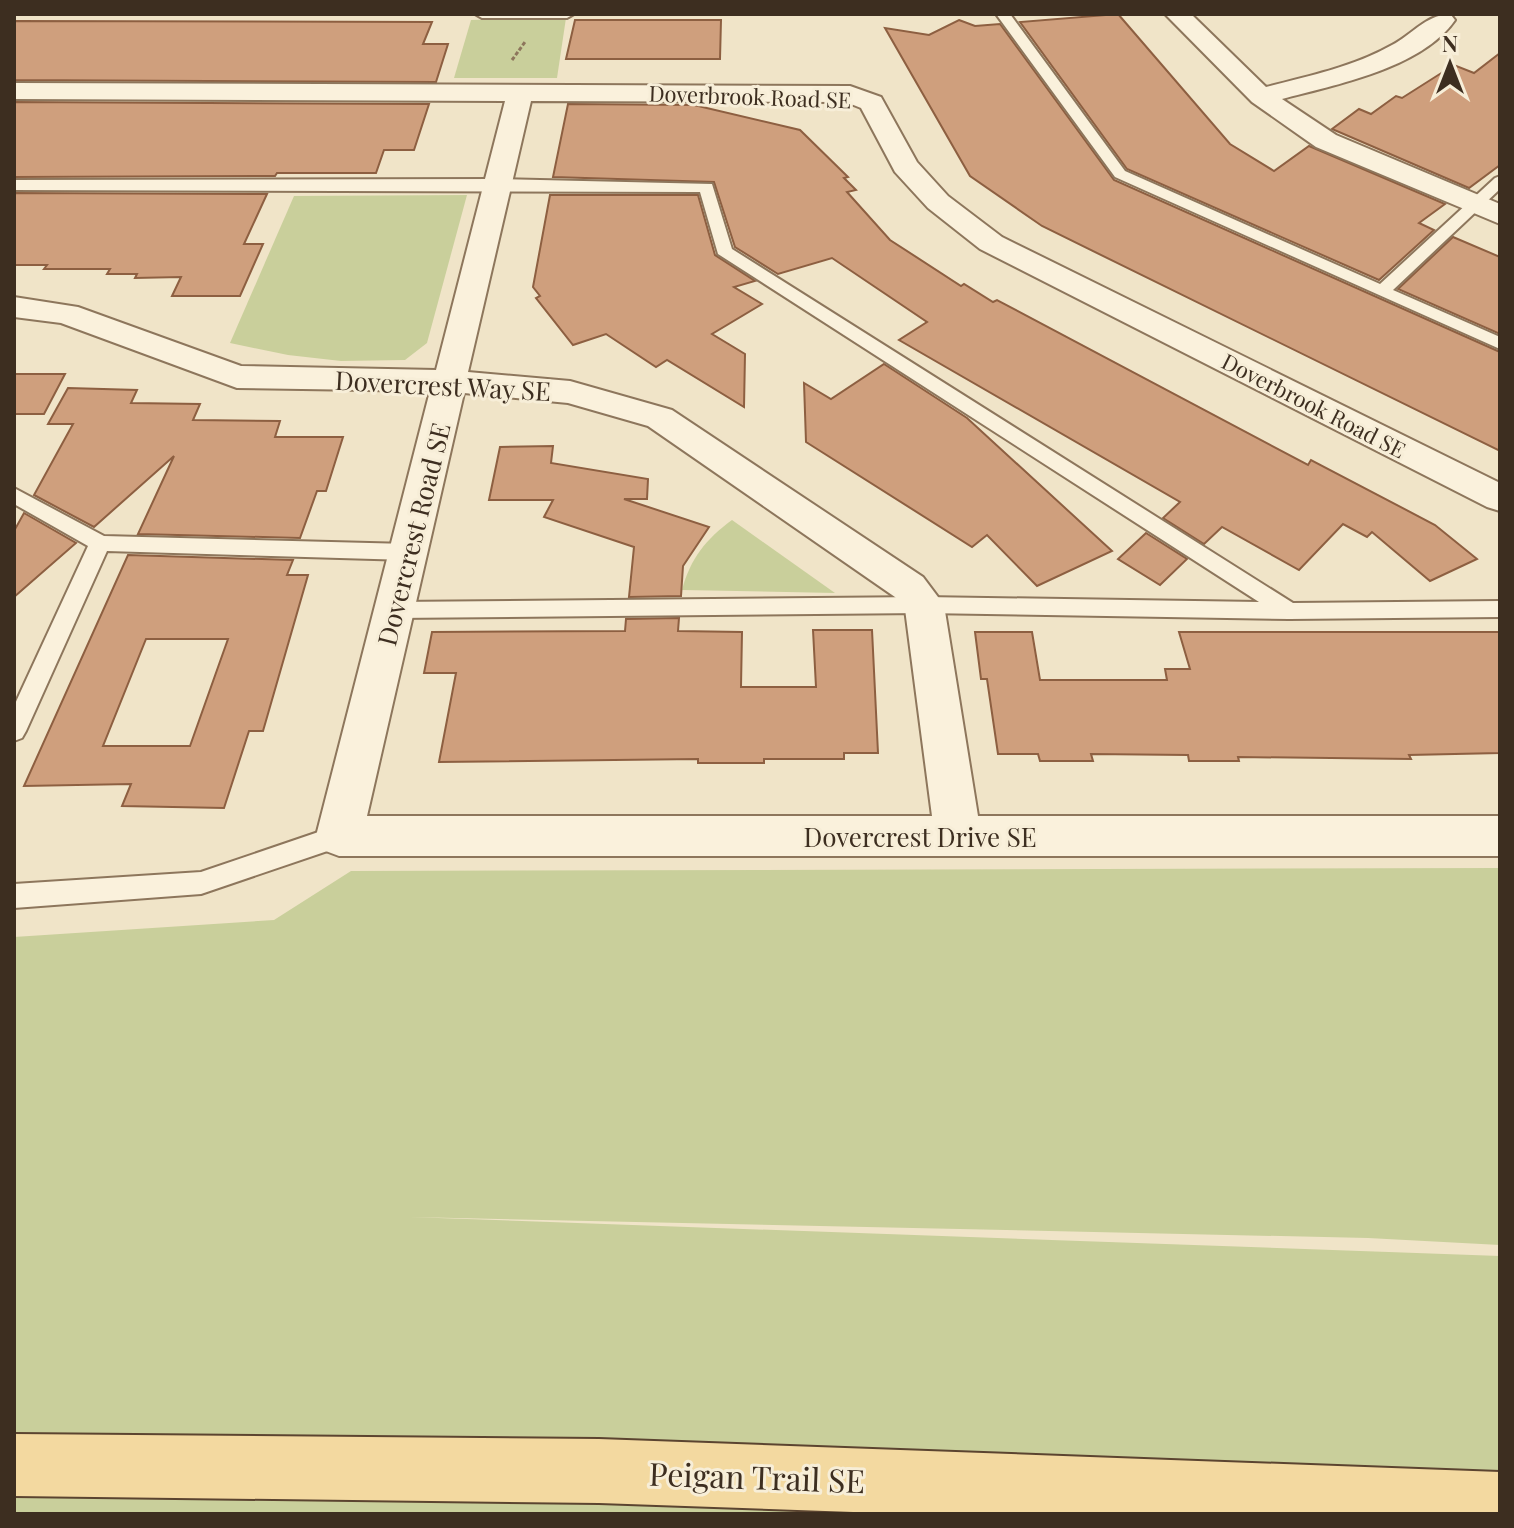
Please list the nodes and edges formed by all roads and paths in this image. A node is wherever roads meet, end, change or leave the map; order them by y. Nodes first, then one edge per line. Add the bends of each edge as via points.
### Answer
1 (482, 14) edge
2 (567, 14) edge
3 (1003, 14) edge
4 (1177, 14) edge
5 (529, 15) edge
6 (1443, 20) dead end
7 (513, 79) junction
8 (14, 91) edge
9 (1261, 96) junction
10 (1500, 181) edge
11 (498, 184) junction
12 (14, 185) edge
13 (1473, 205) junction
14 (1500, 215) edge
15 (1383, 290) junction
16 (14, 307) edge
17 (1500, 344) edge
18 (450, 381) junction
19 (14, 495) edge
20 (1500, 498) edge
21 (100, 543) junction
22 (408, 552) junction
23 (924, 605) junction
24 (1500, 609) edge
25 (394, 610) junction
26 (1289, 611) junction
27 (14, 731) edge
28 (339, 836) junction
29 (958, 836) junction
30 (1500, 836) edge
31 (14, 896) edge
32 (14, 1465) edge
33 (1500, 1504) edge

1 - 5 lane
2 - 5 lane
3 - 15 lane via 1120,174
4 - 9 street
5 - 7 path
6 - 9 street via 1419,43 1363,69
7 - 8 street, Doverbrook Road SE
7 - 11 street, Dovercrest Road SE
7 - 20 street, Doverbrook Road SE via 850,94 872,103 905,166 938,202 991,243
9 - 13 street via 1326,141
10 - 13 lane
11 - 12 lane
11 - 18 street, Dovercrest Road SE
11 - 26 lane via 707,187 724,251
13 - 14 street
13 - 15 lane
15 - 17 lane
16 - 18 street, Dovercrest Way SE via 67,314 237,377
18 - 22 street, Dovercrest Road SE
18 - 23 street, Dovercrest Way SE via 570,392 660,418 909,587
19 - 21 lane
21 - 22 lane
21 - 27 lane
22 - 25 street, Dovercrest Road SE
23 - 25 lane
23 - 26 lane
23 - 29 street
24 - 26 lane
25 - 28 street, Dovercrest Road SE
28 - 29 street, Dovercrest Drive SE
28 - 31 lane via 201,883
29 - 30 street, Dovercrest Drive SE
32 - 33 main road, Peigan Trail SE via 599,1471

